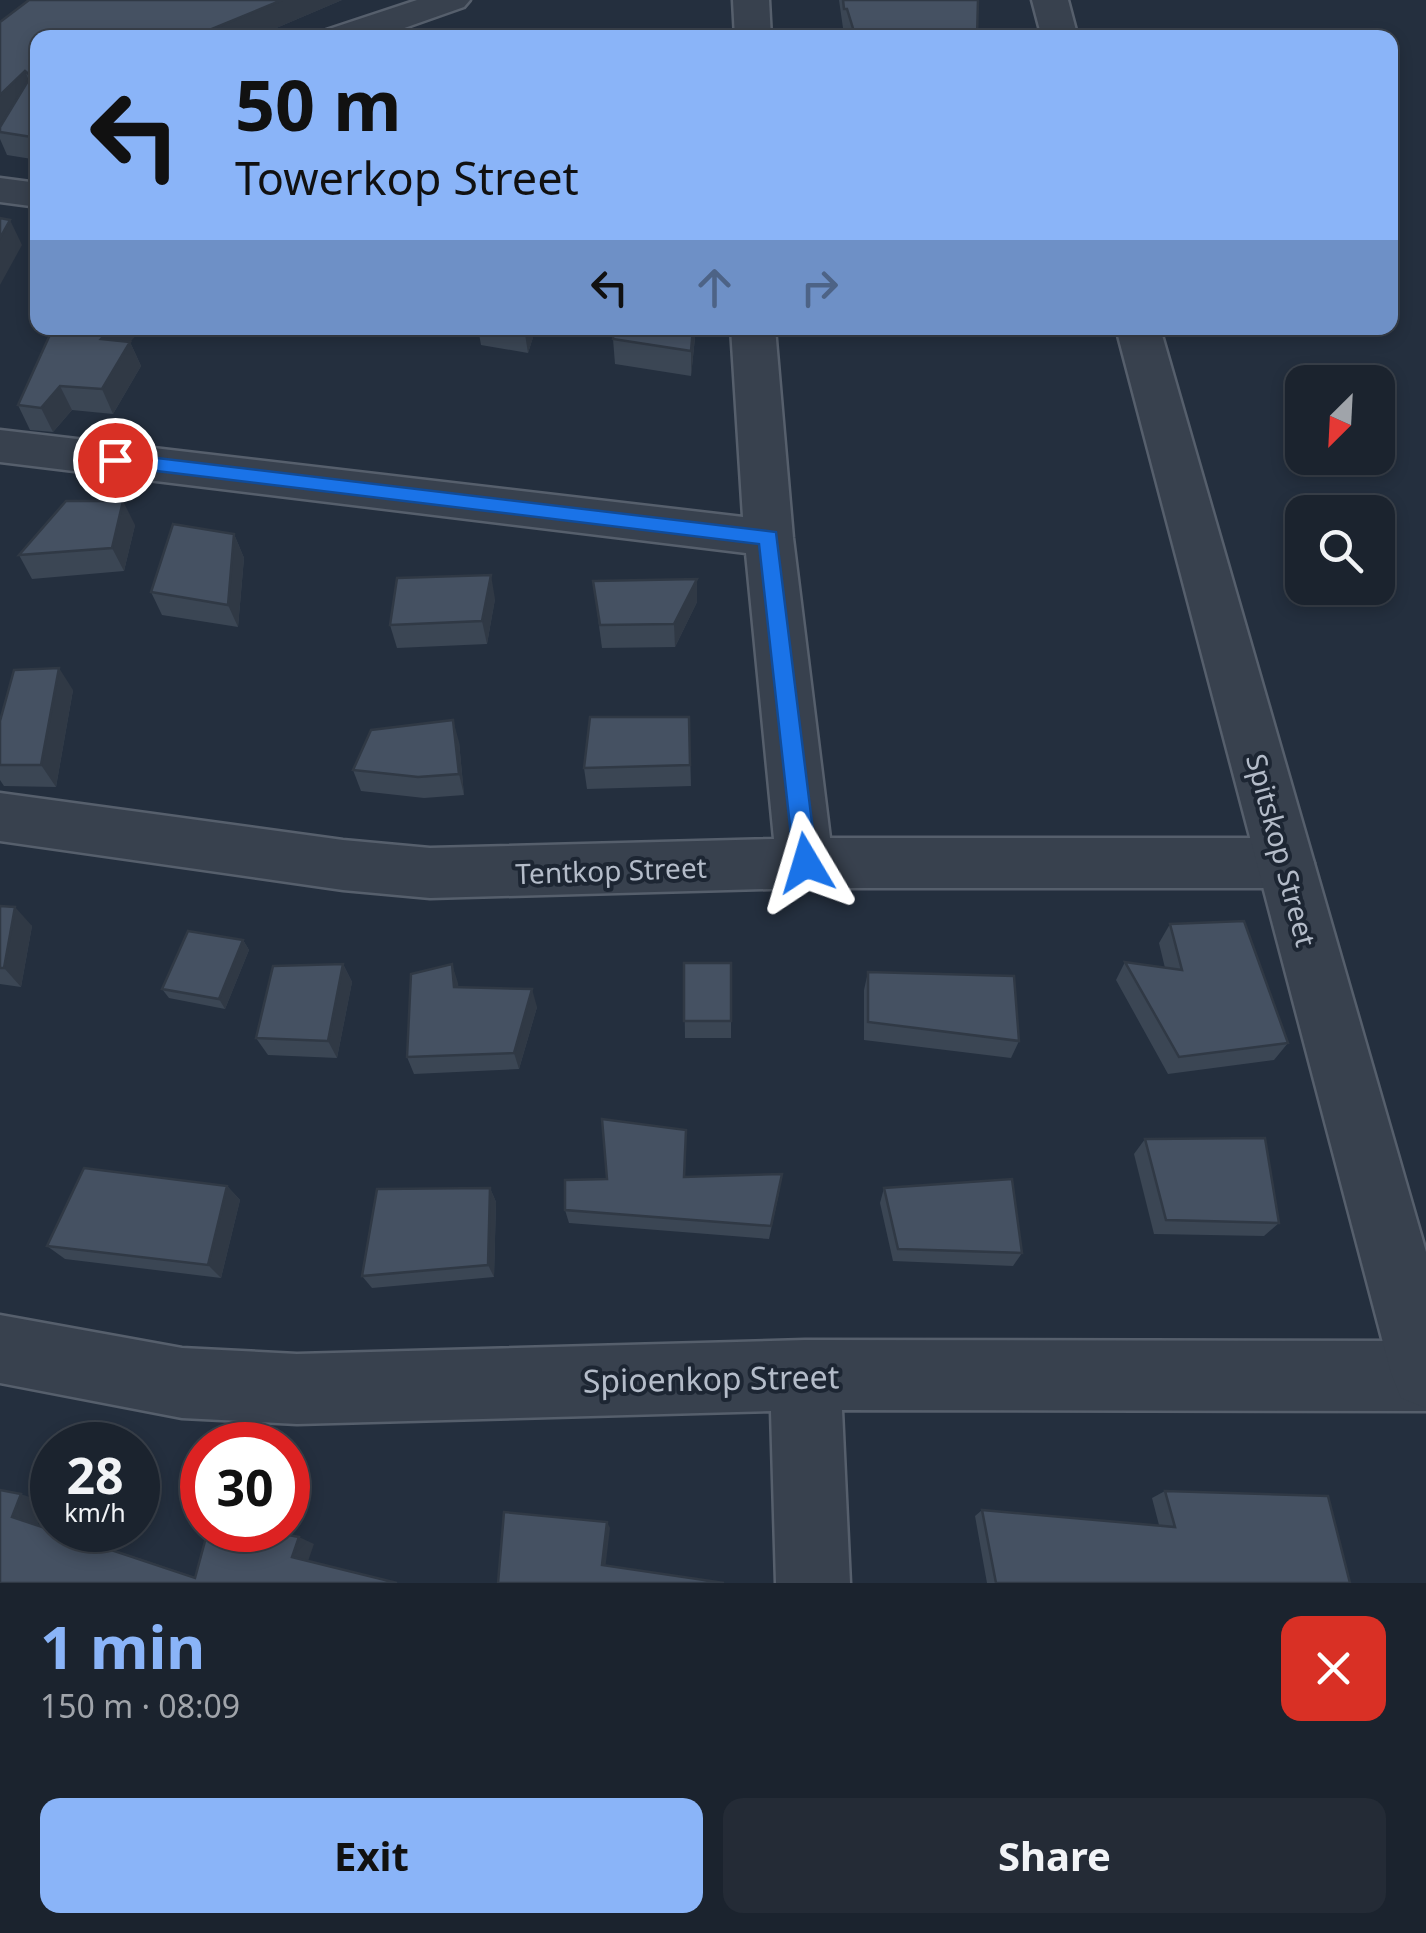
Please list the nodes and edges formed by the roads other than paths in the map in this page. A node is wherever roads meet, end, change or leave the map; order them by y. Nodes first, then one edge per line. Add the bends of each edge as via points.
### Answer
1 (452, 0) edge
2 (752, 0) edge
3 (1050, 0) edge
4 (363, 30) edge
5 (754, 30) edge
6 (1058, 30) edge
7 (0, 190) edge
8 (30, 194) edge
9 (754, 335) edge
10 (1140, 335) edge
11 (0, 446) edge
12 (768, 538) junction
13 (0, 817) edge
14 (806, 863) junction
15 (1286, 863) junction
16 (0, 1349) edge
17 (1426, 1374) edge
18 (805, 1375) junction
19 (813, 1583) edge

1 - 4 street
2 - 5 street
3 - 6 street
7 - 8 street
9 - 12 street
10 - 15 street, Spitskop Street
11 - 12 street
12 - 14 street
13 - 14 street, Tentkop Street via 430,873
14 - 15 street, Tentkop Street
15 - 17 street, Spitskop Street
16 - 18 street, Spioenkop Street via 182,1383 297,1389
17 - 18 street, Spioenkop Street
18 - 19 street

